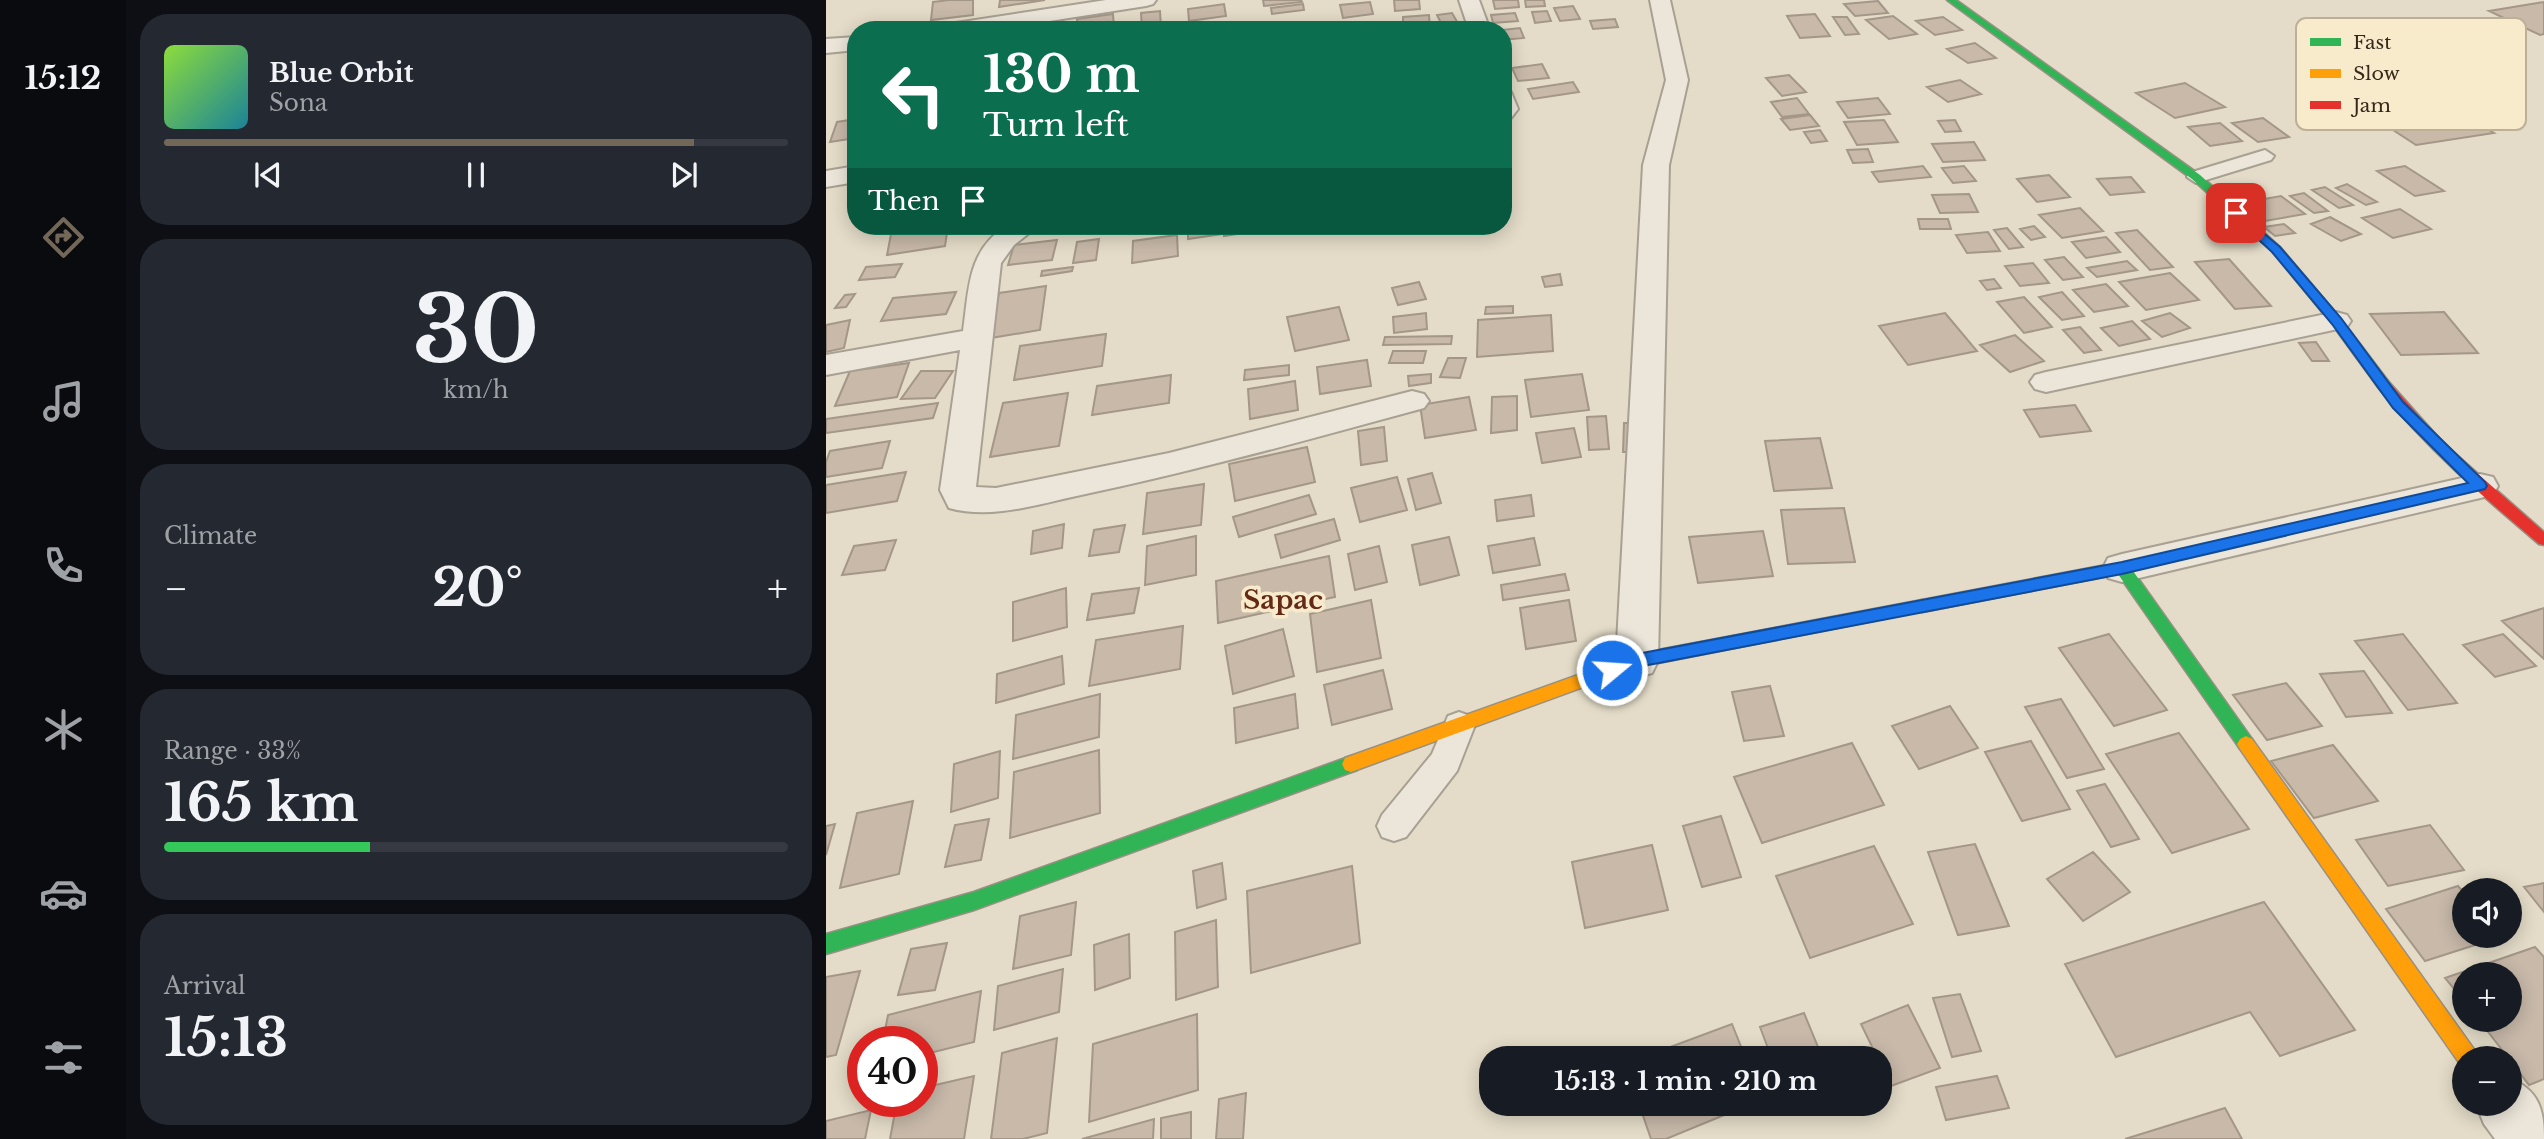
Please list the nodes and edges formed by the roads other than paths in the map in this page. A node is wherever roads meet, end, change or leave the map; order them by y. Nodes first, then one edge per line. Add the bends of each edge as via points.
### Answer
1 (1140, 0) edge
2 (1146, 0) edge
3 (1469, 0) edge
4 (1660, 0) edge
5 (1951, 0) edge
6 (1006, 21) edge
7 (1477, 21) edge
8 (847, 44) edge
9 (826, 46) edge
10 (2265, 156) dead end
11 (847, 176) edge
12 (2196, 177) junction
13 (826, 179) edge
14 (1010, 235) edge
15 (2336, 321) junction
16 (977, 338) junction
17 (826, 365) edge
18 (2046, 382) dead end
19 (1412, 401) dead end
20 (2480, 486) junction
21 (2544, 540) edge
22 (2122, 568) junction
23 (1637, 661) junction
24 (1459, 724) junction
25 (1394, 827) dead end
26 (826, 944) edge
27 (2461, 1046) edge
28 (2513, 1116) edge
29 (2530, 1139) edge

1 - 2 street
1 - 6 street
3 - 7 street
4 - 23 street via 1677,80 1657,165
5 - 12 street
8 - 9 street
10 - 12 lane
11 - 13 street
12 - 15 street via 2276,249
14 - 16 street via 987,262
15 - 18 street
15 - 20 street via 2398,405
16 - 17 street
16 - 19 street via 958,490 962,499 996,500 1169,465
20 - 21 street
20 - 22 street
22 - 23 street
22 - 27 street
23 - 24 street
24 - 25 lane via 1446,761
24 - 26 street via 974,901
28 - 29 street

